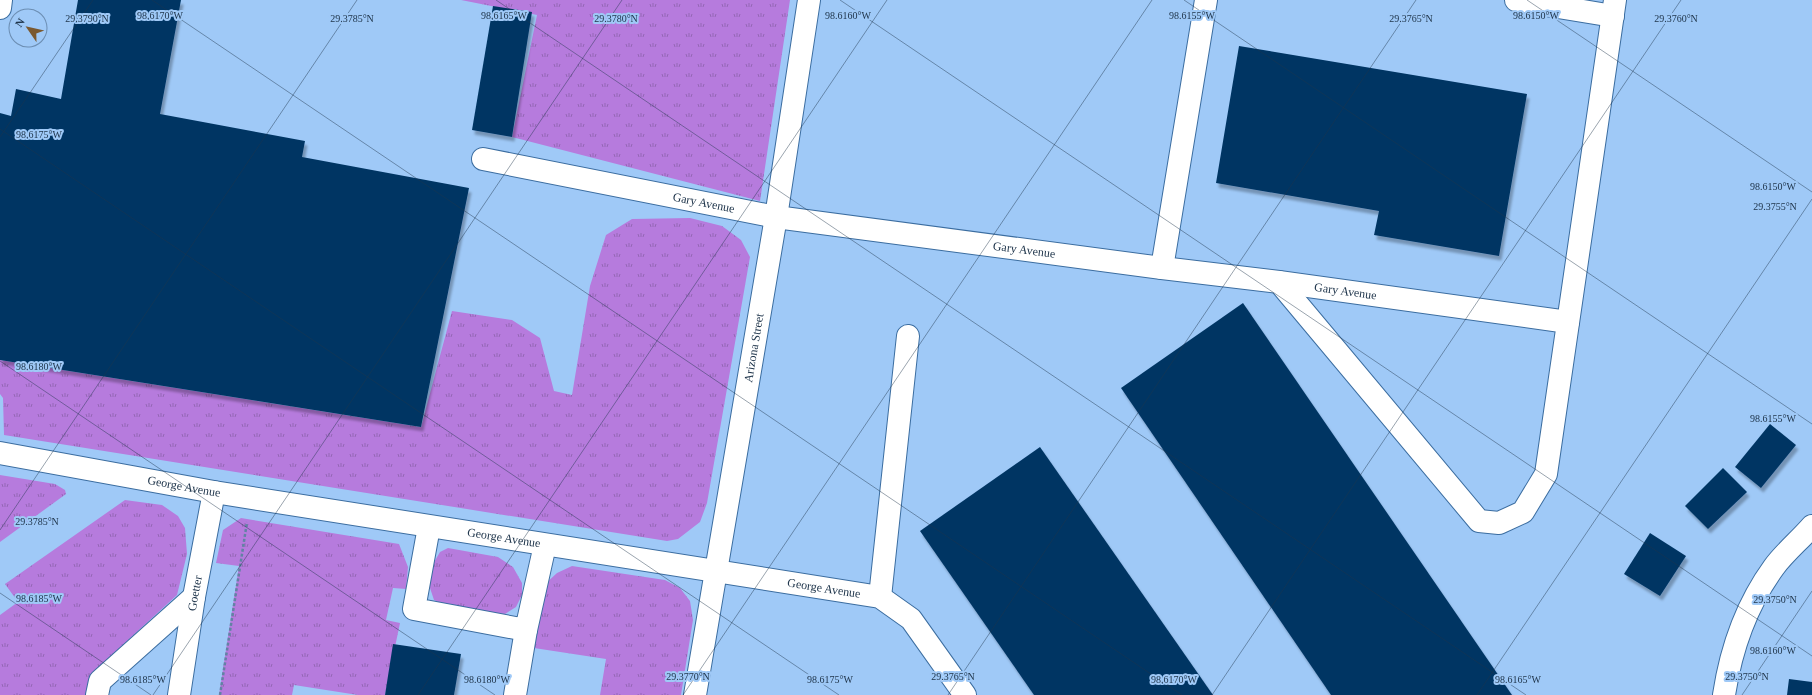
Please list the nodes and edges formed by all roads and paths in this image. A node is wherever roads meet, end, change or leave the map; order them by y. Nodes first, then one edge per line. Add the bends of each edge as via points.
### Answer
1 (1, 0) edge
2 (809, 0) edge
3 (1206, 0) edge
4 (1516, 0) edge
5 (0, 8) edge
6 (1614, 8) edge
7 (483, 159) dead end
8 (776, 217) junction
9 (1162, 268) junction
10 (1279, 282) junction
11 (1568, 322) junction
12 (908, 336) dead end
13 (0, 453) edge
14 (214, 492) junction
15 (251, 497) junction
16 (1812, 526) edge
17 (430, 527) junction
18 (545, 545) junction
19 (716, 571) junction
20 (194, 597) junction
21 (880, 597) junction
22 (526, 630) junction
23 (97, 695) edge
24 (179, 695) edge
25 (220, 695) edge
26 (515, 695) edge
27 (695, 695) edge
28 (965, 695) edge
29 (1724, 695) edge

1 - 5 street
2 - 8 street, Arizona Street
3 - 9 street
4 - 6 street
6 - 11 street
7 - 8 street, Gary Avenue
8 - 9 street, Gary Avenue
8 - 19 street, Arizona Street
9 - 10 street, Gary Avenue
10 - 11 street, Gary Avenue
10 - 11 street via 1479,521 1498,523 1523,512 1546,474
12 - 21 street
13 - 14 street, George Avenue
14 - 15 street, George Avenue
14 - 20 street, Goetter
15 - 17 street, George Avenue
15 - 25 path
16 - 29 street via 1775,566 1757,593 1743,622
17 - 18 street, George Avenue
17 - 22 street via 414,609
18 - 19 street, George Avenue
18 - 22 street
19 - 21 street, George Avenue
19 - 27 street, Arizona Street
20 - 23 street via 100,681
20 - 24 street, Goetter
21 - 28 street, George Avenue via 911,619
22 - 26 street

